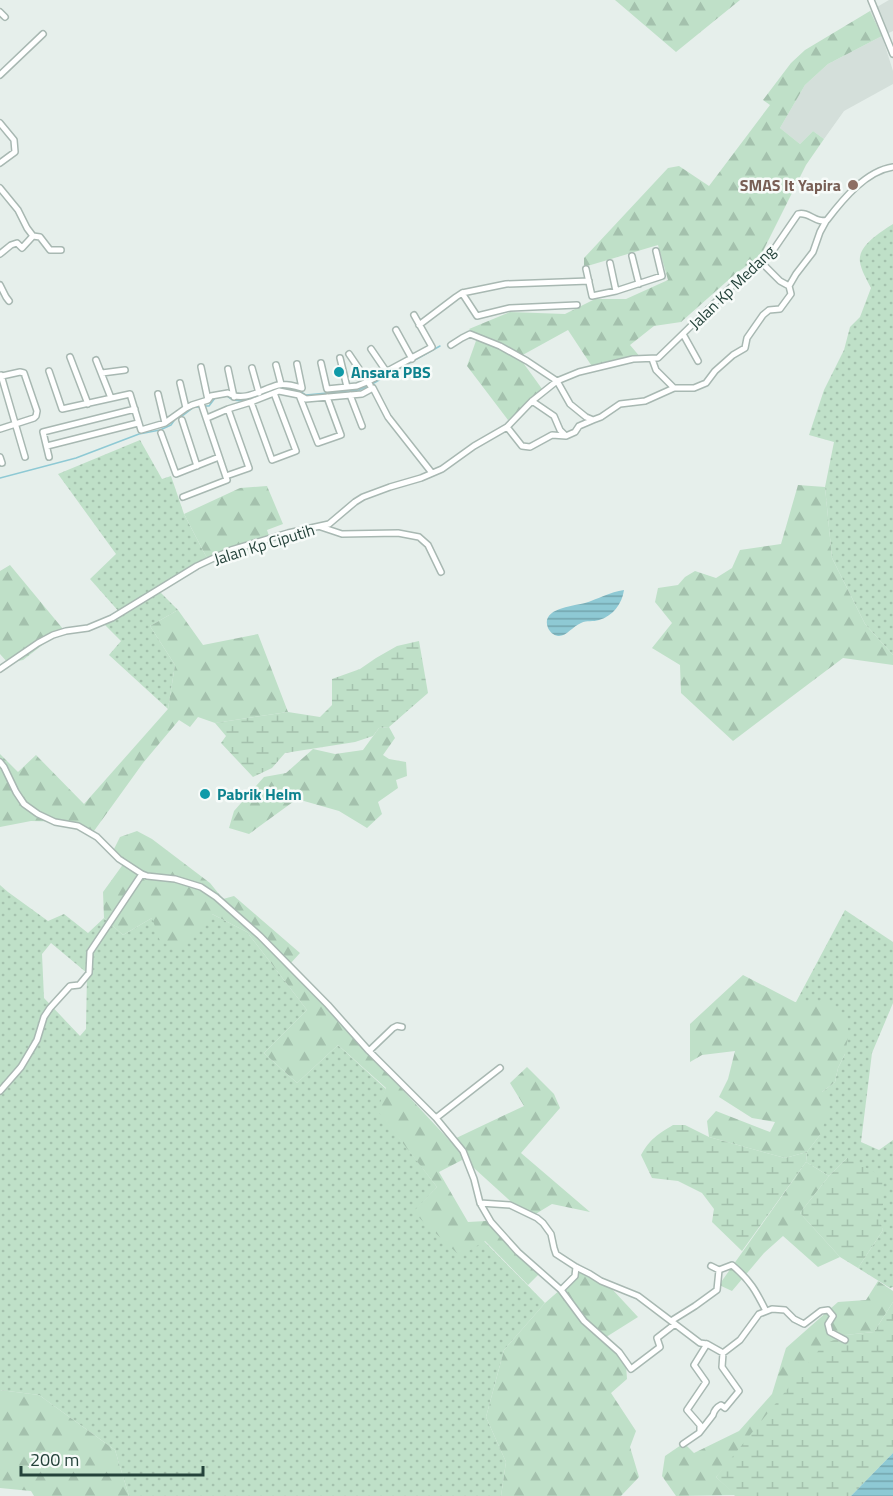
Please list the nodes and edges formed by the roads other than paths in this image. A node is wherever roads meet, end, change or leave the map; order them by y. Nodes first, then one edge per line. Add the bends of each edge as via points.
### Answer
1 (871, 0) edge
2 (43, 34) dead end
3 (893, 54) edge
4 (0, 75) edge
5 (0, 123) edge
6 (0, 163) edge
7 (893, 167) edge
8 (0, 188) edge
9 (827, 220) junction
10 (33, 236) junction
11 (61, 250) dead end
12 (656, 251) dead end
13 (0, 254) edge
14 (632, 256) dead end
15 (763, 262) junction
16 (610, 263) dead end
17 (586, 269) dead end
18 (589, 281) junction
19 (639, 284) junction
20 (0, 285) edge
21 (789, 286) junction
22 (616, 291) junction
23 (462, 293) junction
24 (9, 301) dead end
25 (577, 305) dead end
26 (414, 315) dead end
27 (419, 325) junction
28 (396, 330) dead end
29 (683, 334) junction
30 (451, 345) dead end
31 (371, 349) dead end
32 (349, 354) dead end
33 (70, 357) dead end
34 (340, 358) dead end
35 (412, 359) junction
36 (652, 359) junction
37 (96, 360) dead end
38 (698, 361) dead end
39 (321, 363) dead end
40 (297, 364) dead end
41 (276, 365) dead end
42 (201, 367) dead end
43 (252, 368) dead end
44 (228, 369) dead end
45 (125, 370) dead end
46 (48, 371) dead end
47 (386, 371) junction
48 (102, 374) junction
49 (1, 375) edge
50 (557, 381) junction
51 (367, 382) junction
52 (180, 383) dead end
53 (281, 384) junction
54 (347, 387) junction
55 (373, 388) junction
56 (674, 388) junction
57 (259, 393) junction
58 (274, 393) junction
59 (158, 394) dead end
60 (299, 395) junction
61 (350, 395) junction
62 (234, 397) junction
63 (327, 397) junction
64 (111, 398) junction
65 (208, 400) junction
66 (532, 401) junction
67 (251, 402) junction
68 (201, 403) junction
69 (88, 404) junction
70 (186, 408) junction
71 (135, 409) junction
72 (228, 409) junction
73 (207, 418) junction
74 (182, 420) dead end
75 (592, 420) junction
76 (138, 423) junction
77 (165, 423) junction
78 (16, 424) junction
79 (362, 426) dead end
80 (507, 427) junction
81 (0, 429) edge
82 (161, 433) dead end
83 (566, 436) junction
84 (47, 446) junction
85 (26, 457) dead end
86 (219, 457) junction
87 (50, 458) dead end
88 (198, 466) junction
89 (432, 473) junction
90 (225, 476) junction
91 (183, 497) dead end
92 (321, 527) junction
93 (441, 572) dead end
94 (0, 669) edge
95 (0, 762) edge
96 (142, 874) junction
97 (402, 1027) dead end
98 (369, 1051) junction
99 (500, 1068) dead end
100 (0, 1091) edge
101 (436, 1118) junction
102 (480, 1203) junction
103 (711, 1266) dead end
104 (576, 1267) junction
105 (719, 1270) junction
106 (561, 1290) junction
107 (766, 1311) junction
108 (673, 1322) junction
109 (845, 1340) dead end
110 (706, 1344) junction
111 (723, 1353) junction
112 (699, 1433) junction
113 (683, 1444) dead end

1 - 3 street
2 - 4 street
5 - 6 street via 14,140 15,152
7 - 9 street via 881,169 847,194
8 - 10 street
9 - 15 street, Jalan Kp Medang via 798,214
9 - 21 street via 813,252
10 - 11 street via 40,237 50,249
10 - 13 street via 21,248 17,243
12 - 19 street via 662,276
14 - 19 street
15 - 21 street
15 - 29 street, Jalan Kp Medang
16 - 22 street
17 - 18 street
18 - 22 street via 592,296
18 - 23 street via 506,284
19 - 22 street
20 - 24 street
21 - 56 street via 791,294 780,309 763,315 747,338 745,348 706,382 694,388
23 - 25 street via 477,316 510,308
23 - 27 street
26 - 27 street
27 - 35 street via 432,347
28 - 35 street
29 - 36 street, Jalan Kp Medang via 662,356
29 - 38 street
30 - 50 street via 470,334 500,346
31 - 47 street
32 - 51 street
33 - 69 street
34 - 54 street
35 - 47 street
36 - 50 street, Jalan Kp Ciputih via 640,357
36 - 56 street
37 - 48 street
39 - 54 street via 327,389
40 - 53 street via 302,388
41 - 53 street
42 - 65 street
43 - 57 street
44 - 62 street
45 - 48 street
46 - 69 street via 62,410
47 - 51 street
48 - 64 street
49 - 78 street
49 - 78 street via 24,374 37,411 34,418
50 - 66 street, Jalan Kp Ciputih
50 - 75 street via 570,404
51 - 54 street
51 - 55 street
52 - 70 street
53 - 57 street
55 - 61 street
55 - 89 street via 388,417
56 - 75 street via 645,401 620,404
57 - 62 street
58 - 60 street
58 - 67 street
58 - 67 street via 296,451 273,460
59 - 77 street
60 - 63 street via 306,399
60 - 63 street via 318,443 341,435
61 - 63 street
61 - 79 street
62 - 65 street via 228,393
64 - 69 street
64 - 71 street via 130,394
65 - 68 street
66 - 80 street, Jalan Kp Ciputih
66 - 83 street via 554,416
67 - 72 street
68 - 70 street
68 - 73 street
70 - 77 street
71 - 76 street
71 - 84 street via 43,432
72 - 73 street
72 - 90 street via 249,468
73 - 86 street
74 - 88 street
75 - 83 street
76 - 77 street via 141,430
76 - 84 street
78 - 81 street
78 - 85 street
80 - 83 street via 522,446 530,447 552,435
80 - 89 street, Jalan Kp Ciputih
82 - 88 street via 176,474
84 - 87 street
86 - 88 street
86 - 90 street
89 - 92 street, Jalan Kp Ciputih via 363,497
90 - 91 street via 227,480
92 - 93 street via 342,534 419,537 428,545
92 - 94 street, Jalan Kp Ciputih via 231,550 112,618 53,635
95 - 96 street via 24,804 55,822 78,826 97,837 119,859
96 - 98 street via 176,879 216,897 297,972
96 - 100 street via 90,952 89,973 79,985 70,986 50,1008 27,1058
97 - 98 street via 393,1028
98 - 101 street
99 - 101 street
101 - 102 street via 463,1151
102 - 104 street via 510,1205 537,1218 551,1234 556,1254
102 - 106 street via 518,1252
103 - 105 street
104 - 106 street via 575,1276
104 - 108 street via 638,1296
105 - 107 street via 732,1265 746,1276
105 - 108 street via 717,1290
106 - 108 street via 584,1321 619,1352 631,1369 660,1347 657,1338
107 - 109 street via 785,1310 804,1324 828,1310 833,1316 828,1324 830,1332
107 - 111 street
108 - 110 street
110 - 111 street
110 - 112 street via 694,1365 706,1382 687,1410 700,1425
111 - 112 street via 722,1367 739,1391 725,1408 718,1407
112 - 113 street

